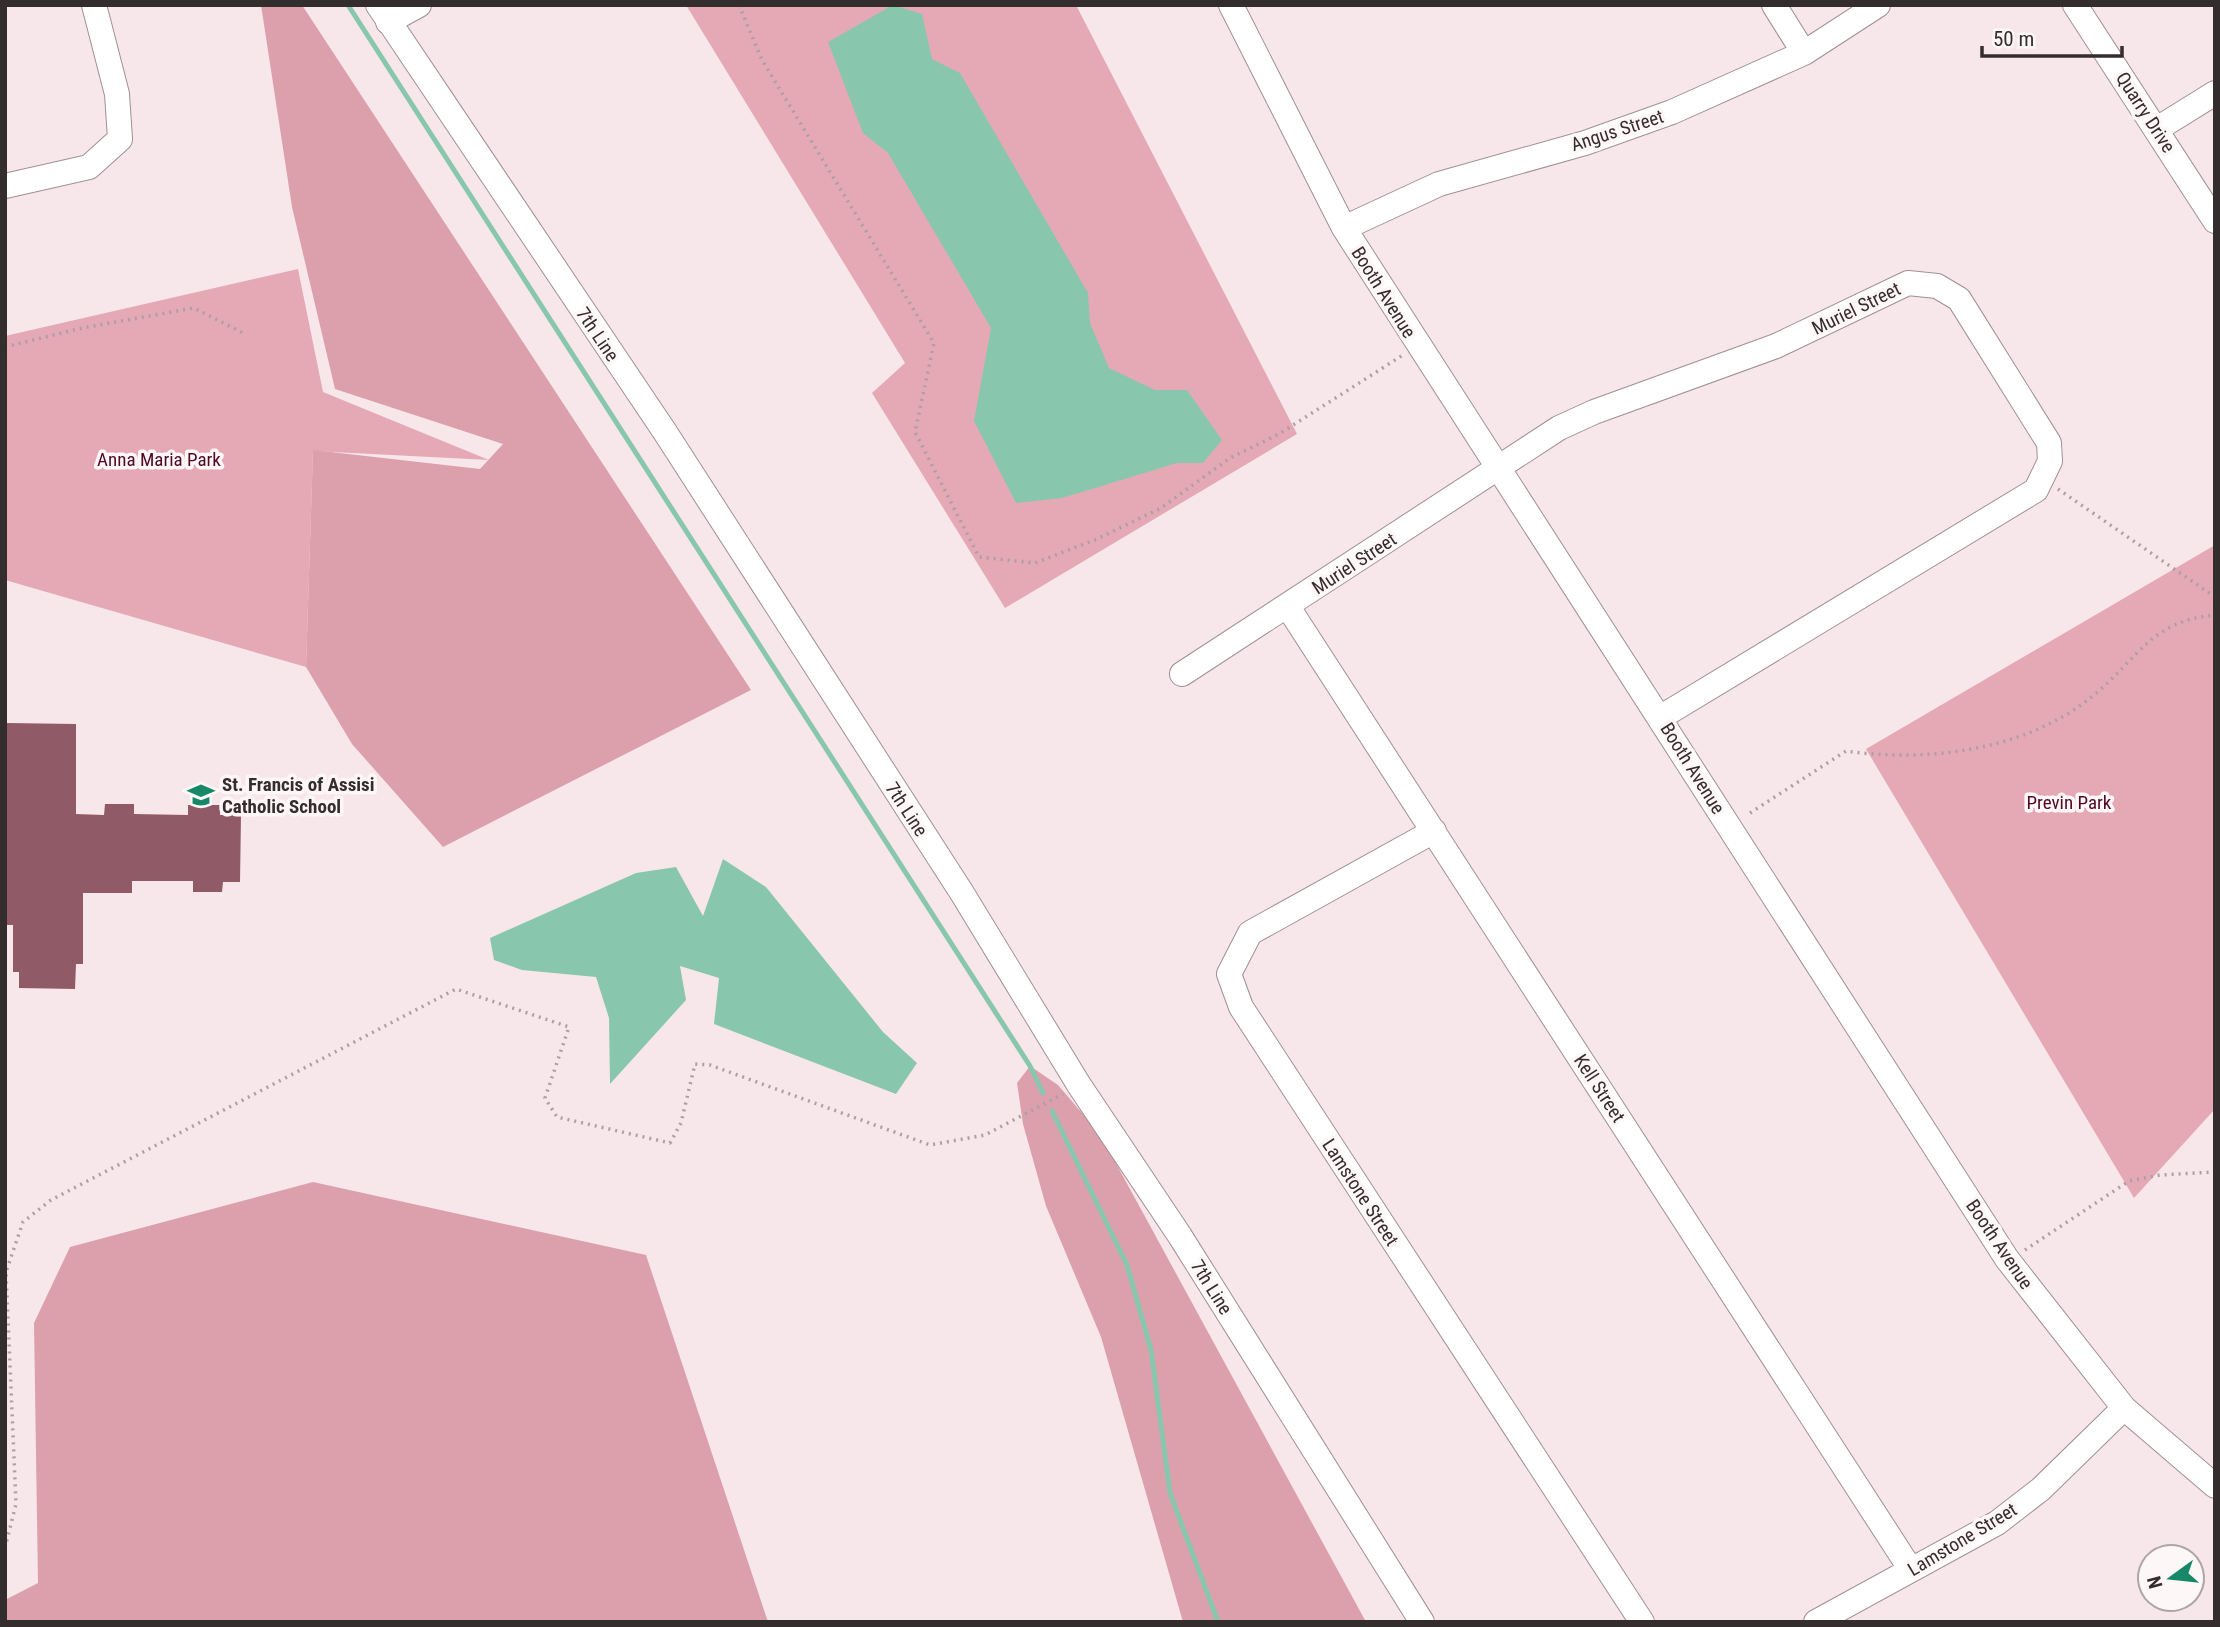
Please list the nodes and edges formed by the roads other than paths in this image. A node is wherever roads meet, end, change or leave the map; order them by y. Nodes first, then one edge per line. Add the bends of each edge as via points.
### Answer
1 (94, 5) edge
2 (419, 5) edge
3 (1231, 5) edge
4 (1774, 5) edge
5 (1878, 5) edge
6 (2076, 5) edge
7 (383, 14) edge
8 (1804, 53) junction
9 (2215, 93) edge
10 (2157, 129) junction
11 (5, 186) edge
12 (2215, 220) edge
13 (1344, 228) junction
14 (1496, 468) junction
15 (1288, 607) junction
16 (1182, 674) dead end
17 (1661, 717) junction
18 (1434, 831) junction
19 (2124, 1408) junction
20 (2215, 1486) edge
21 (1911, 1570) junction
22 (1422, 1622) edge
23 (1642, 1622) edge
24 (1816, 1622) edge

1 - 11 street via 117,93 120,139 89,167
2 - 7 street
3 - 13 street, Booth Avenue
4 - 8 street
5 - 8 street, Angus Street
6 - 10 street, Quarry Drive
7 - 22 street, 7th Line via 664,432 962,893 1079,1086 1180,1236
8 - 13 street, Angus Street via 1672,112 1585,143 1439,184
9 - 10 street
10 - 12 street, Quarry Drive
13 - 14 street, Booth Avenue
14 - 15 street, Muriel Street
14 - 17 street, Booth Avenue
14 - 17 street, Muriel Street via 1594,412 1776,346 1908,283 1937,286 1959,299 2049,443 2050,461 2036,490
15 - 16 street, Muriel Street
15 - 18 street, Kell Street
17 - 19 street, Booth Avenue via 2007,1259
18 - 21 street, Kell Street
18 - 23 street, Lamstone Street via 1250,933 1228,974 1241,1007
19 - 20 street, Booth Avenue
19 - 21 street, Lamstone Street via 2041,1489 2008,1514
21 - 24 street, Lamstone Street

